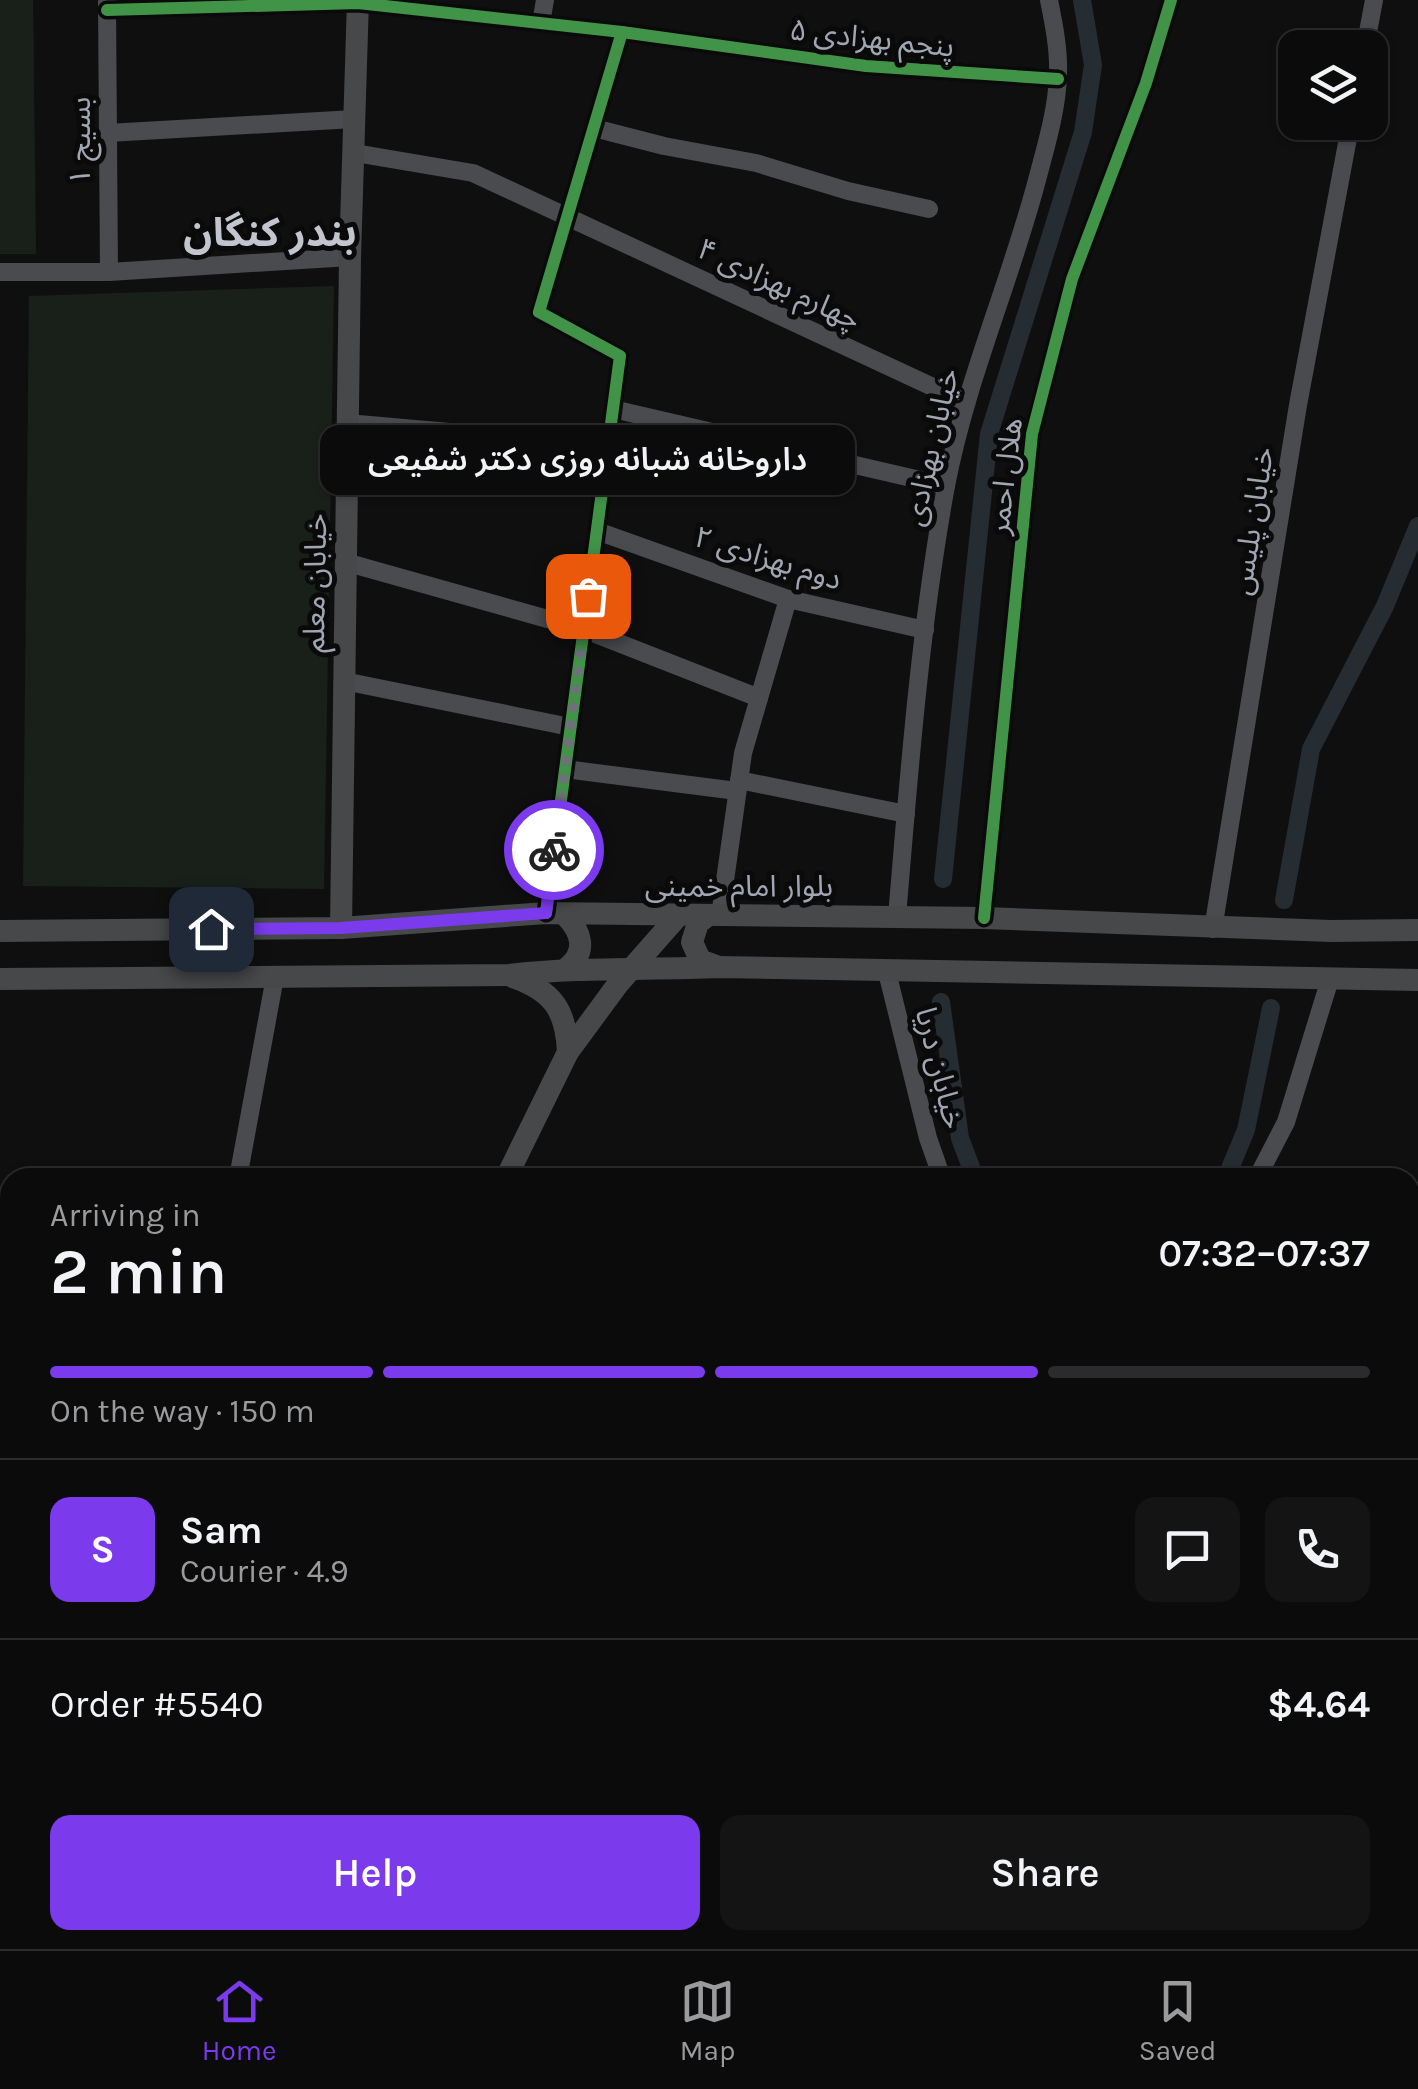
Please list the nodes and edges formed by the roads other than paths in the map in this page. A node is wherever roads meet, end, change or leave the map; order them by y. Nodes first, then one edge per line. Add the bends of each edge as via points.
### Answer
1 (545, 0) edge
2 (1049, 0) edge
3 (1172, 0) edge
4 (1374, 0) edge
5 (358, 2) edge
6 (107, 5) edge
7 (541, 23) junction
8 (1368, 30) edge
9 (622, 32) junction
10 (1058, 78) junction
11 (354, 119) junction
12 (594, 128) junction
13 (108, 133) junction
14 (1348, 140) edge
15 (355, 153) junction
16 (929, 209) dead end
17 (569, 215) junction
18 (350, 258) junction
19 (0, 272) edge
20 (109, 272) junction
21 (965, 402) junction
22 (613, 409) junction
23 (347, 423) junction
24 (608, 446) junction
25 (946, 486) junction
26 (596, 530) junction
27 (346, 562) junction
28 (788, 598) junction
29 (583, 630) junction
30 (925, 630) junction
31 (344, 681) junction
32 (759, 698) junction
33 (570, 727) junction
34 (565, 769) junction
35 (738, 785) junction
36 (906, 814) junction
37 (555, 914) junction
38 (713, 916) junction
39 (677, 917) junction
40 (898, 917) junction
41 (984, 918) junction
42 (341, 928) junction
43 (1213, 929) junction
44 (1418, 930) edge
45 (0, 931) edge
46 (719, 967) junction
47 (566, 968) junction
48 (629, 970) junction
49 (887, 972) junction
50 (510, 975) junction
51 (275, 977) junction
52 (0, 979) edge
53 (1330, 979) junction
54 (1418, 980) edge
55 (568, 1052) junction
56 (240, 1168) edge
57 (511, 1168) edge
58 (938, 1168) edge
59 (1262, 1168) edge

1 - 7 street
2 - 10 street, خیابان بهزادی
3 - 41 street, هلال احمر via 1072,279 1032,434
4 - 8 street
5 - 6 street, پنجم بهزادی ۵
5 - 7 street, پنجم بهزادی ۵
5 - 11 main road, خیابان معلم
6 - 13 street, بسیج ۱
7 - 9 street, پنجم بهزادی ۵
9 - 10 street, پنجم بهزادی ۵ via 866,66
9 - 12 street
10 - 21 street, خیابان بهزادی via 1020,245
11 - 13 street
11 - 15 main road, خیابان معلم
12 - 16 street
12 - 17 street
13 - 20 street, بسیج ۱
14 - 43 street, خیابان پلیس
15 - 17 street, چهارم بهزادی ۴ via 472,173
15 - 18 main road, خیابان معلم
17 - 21 street, چهارم بهزادی ۴
17 - 22 street via 539,312 620,356
18 - 20 street
18 - 23 main road, خیابان معلم
19 - 20 street
21 - 25 street, خیابان بهزادی
22 - 24 street
22 - 25 street
23 - 24 street
23 - 27 main road, خیابان معلم
24 - 26 street
25 - 30 street, خیابان بهزادی
26 - 28 street, دوم بهزادی ۲
26 - 29 street
27 - 29 street
27 - 31 main road, خیابان معلم
28 - 30 street, دوم بهزادی ۲
28 - 32 street
29 - 32 street
29 - 33 street
30 - 36 street, خیابان بهزادی
31 - 33 street
31 - 42 main road, خیابان معلم
32 - 35 street
33 - 34 street
34 - 35 street
34 - 37 street
35 - 36 street
35 - 38 street
36 - 40 street, خیابان بهزادی
37 - 39 main road, بلوار امام خمینی
37 - 42 main road, بلوار امام خمینی
37 - 47 main road via 579,932 582,946
38 - 39 main road, بلوار امام خمینی
38 - 40 main road, بلوار امام خمینی
38 - 46 main road via 698,923 692,942 700,960
39 - 48 main road
40 - 41 main road, بلوار امام خمینی
41 - 43 main road, بلوار امام خمینی
42 - 45 main road, بلوار امام خمینی
43 - 44 main road, بلوار امام خمینی
46 - 48 main road
46 - 49 main road
47 - 48 main road
47 - 50 main road
48 - 55 main road
49 - 53 main road
49 - 58 street, خیابان دریا
50 - 51 main road
50 - 55 main road via 555,1002 567,1028
51 - 52 main road
51 - 56 street
53 - 54 main road
53 - 59 street via 1286,1122
55 - 57 main road

